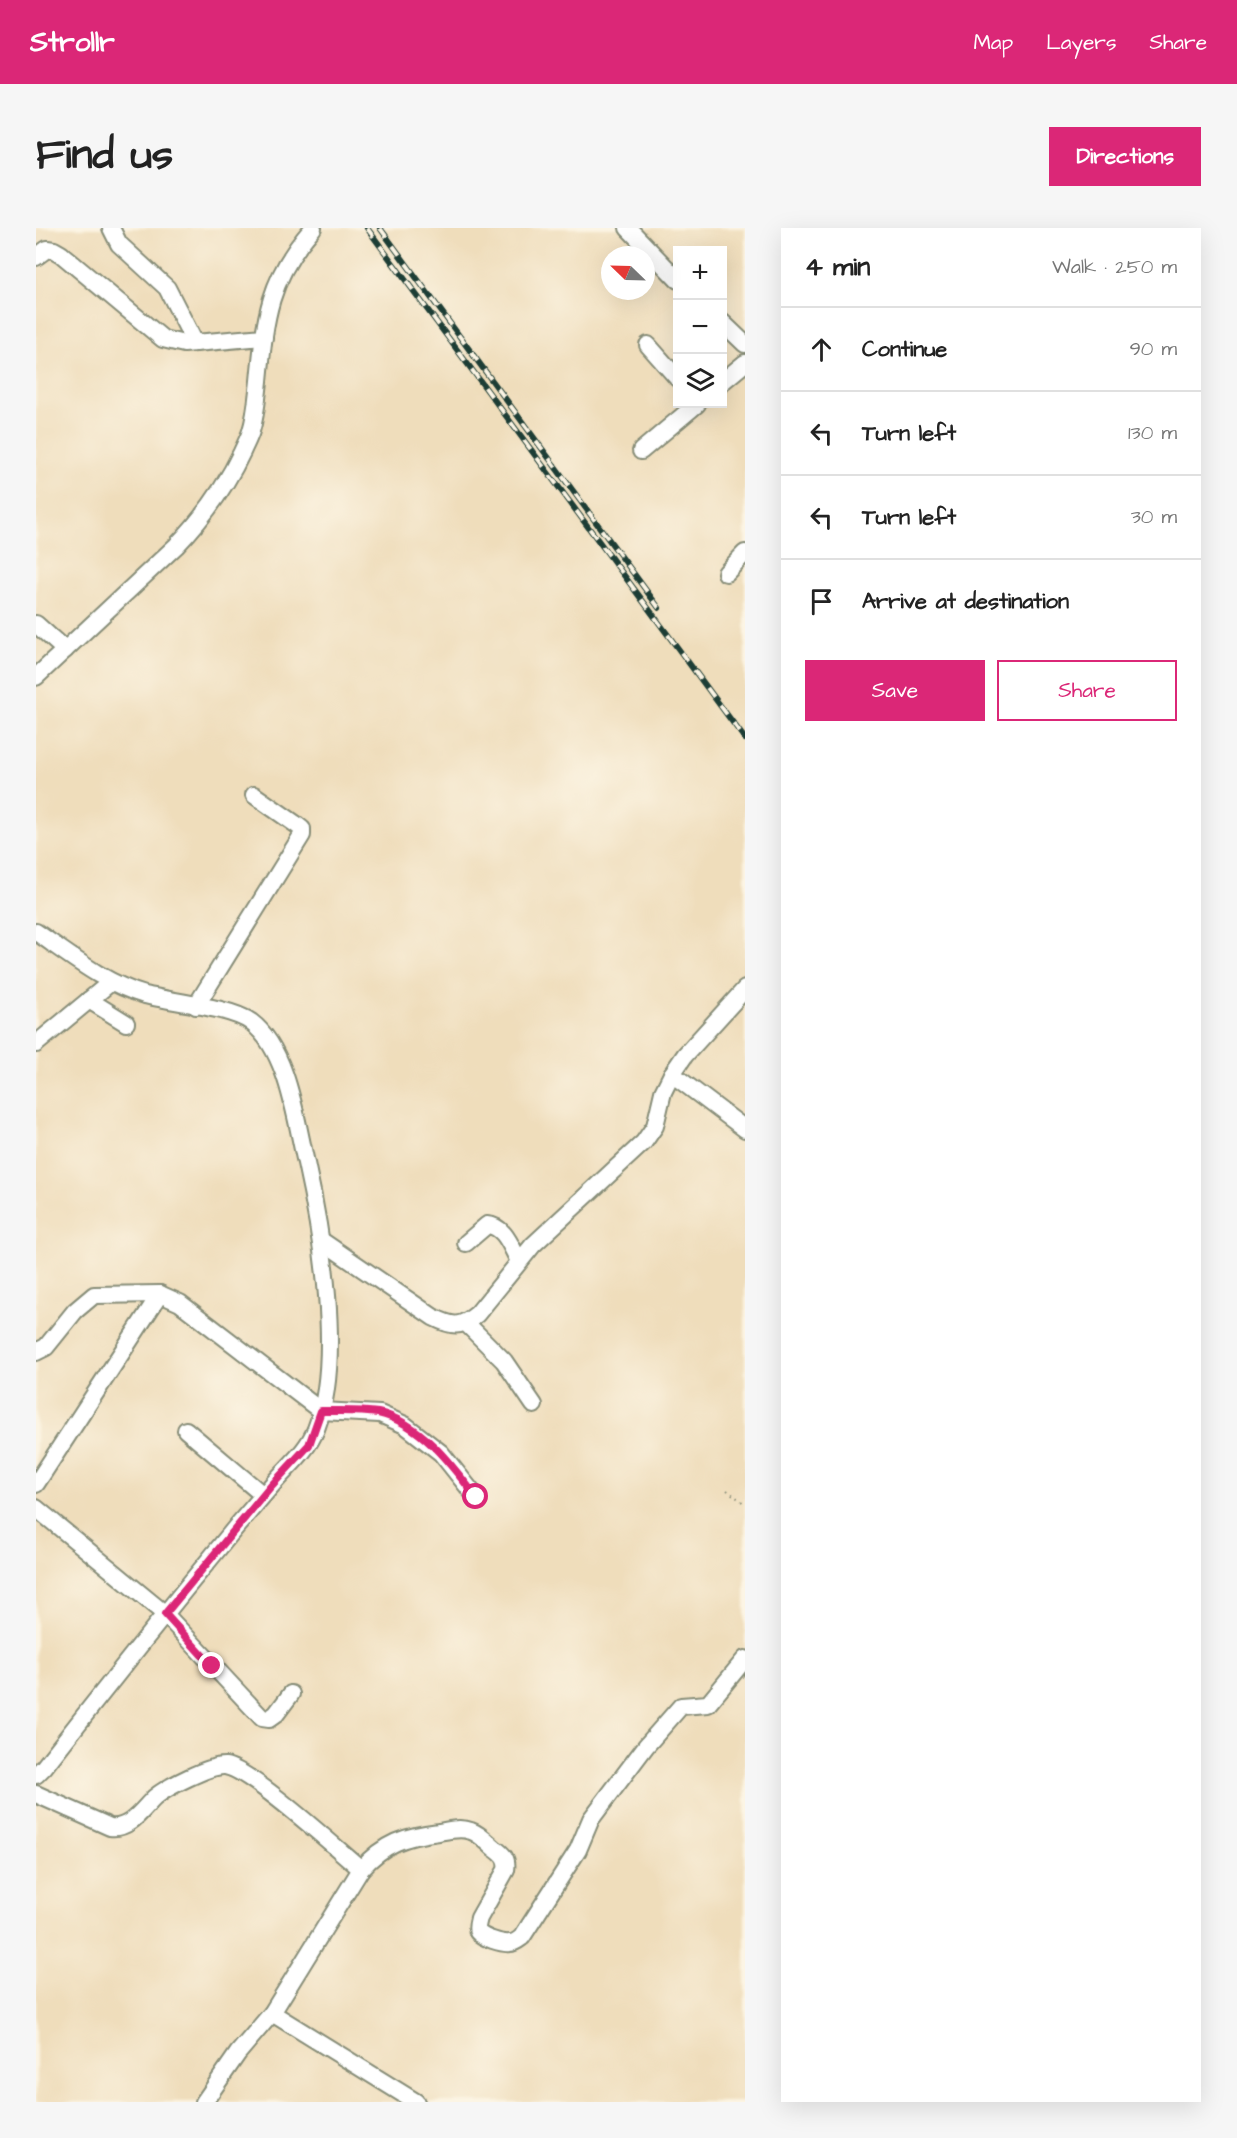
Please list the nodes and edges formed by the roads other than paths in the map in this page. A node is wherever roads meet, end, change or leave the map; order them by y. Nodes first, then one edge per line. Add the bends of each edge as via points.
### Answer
1 (111, 228) edge
2 (313, 228) edge
3 (628, 228) edge
4 (36, 257) edge
5 (673, 275) edge
6 (727, 326) edge
7 (264, 337) junction
8 (195, 343) junction
9 (745, 344) edge
10 (648, 345) dead end
11 (745, 363) edge
12 (673, 373) edge
13 (727, 379) edge
14 (692, 408) edge
15 (641, 451) dead end
16 (745, 553) edge
17 (726, 573) dead end
18 (36, 624) edge
19 (65, 650) junction
20 (36, 677) edge
21 (254, 795) dead end
22 (36, 932) edge
23 (111, 982) junction
24 (745, 989) edge
25 (88, 1000) junction
26 (196, 1005) junction
27 (126, 1023) dead end
28 (36, 1044) edge
29 (672, 1074) junction
30 (745, 1129) edge
31 (322, 1241) junction
32 (466, 1243) dead end
33 (519, 1261) junction
34 (160, 1293) junction
35 (466, 1323) junction
36 (36, 1352) edge
37 (534, 1405) dead end
38 (321, 1411) junction
39 (186, 1430) dead end
40 (36, 1485) edge
41 (263, 1495) junction
42 (476, 1497) dead end
43 (36, 1508) edge
44 (165, 1614) junction
45 (745, 1659) edge
46 (291, 1694) dead end
47 (36, 1774) edge
48 (36, 1794) edge
49 (361, 1869) junction
50 (272, 2013) junction
51 (204, 2102) edge
52 (416, 2102) edge

1 - 8 street via 119,244 167,288
2 - 7 street via 280,274
3 - 5 street
4 - 8 street via 47,249 54,250 153,332 174,343
6 - 9 street
7 - 8 street
7 - 19 street via 251,434 218,496 176,546
10 - 12 street
11 - 13 street
14 - 15 street
16 - 17 street
18 - 19 street
19 - 20 street
21 - 26 street via 302,829 302,835
22 - 23 street
23 - 25 street
23 - 26 street
24 - 29 street
25 - 27 street
25 - 28 street
26 - 31 street via 250,1022 273,1050 285,1077
29 - 30 street
29 - 33 street via 655,1126 644,1142
31 - 35 street via 433,1317 445,1323
31 - 38 street via 328,1338
32 - 33 street via 487,1225 494,1225 502,1230
33 - 35 street
34 - 36 street via 94,1295 75,1311 46,1347
34 - 38 street via 180,1303
34 - 40 street
35 - 37 street via 504,1360
38 - 41 street via 309,1445
38 - 42 street via 369,1412 394,1418 441,1453
39 - 41 street
41 - 44 street
43 - 44 street
44 - 46 street via 262,1718 276,1714
44 - 47 street
45 - 49 street via 708,1704 681,1706 646,1746 591,1819 578,1850 516,1942 501,1942 478,1931 479,1918 507,1865 503,1854 469,1830 401,1839 373,1855
48 - 49 street via 117,1828 129,1823 168,1787 214,1767 228,1767 258,1784
49 - 50 street
50 - 51 street
50 - 52 street

